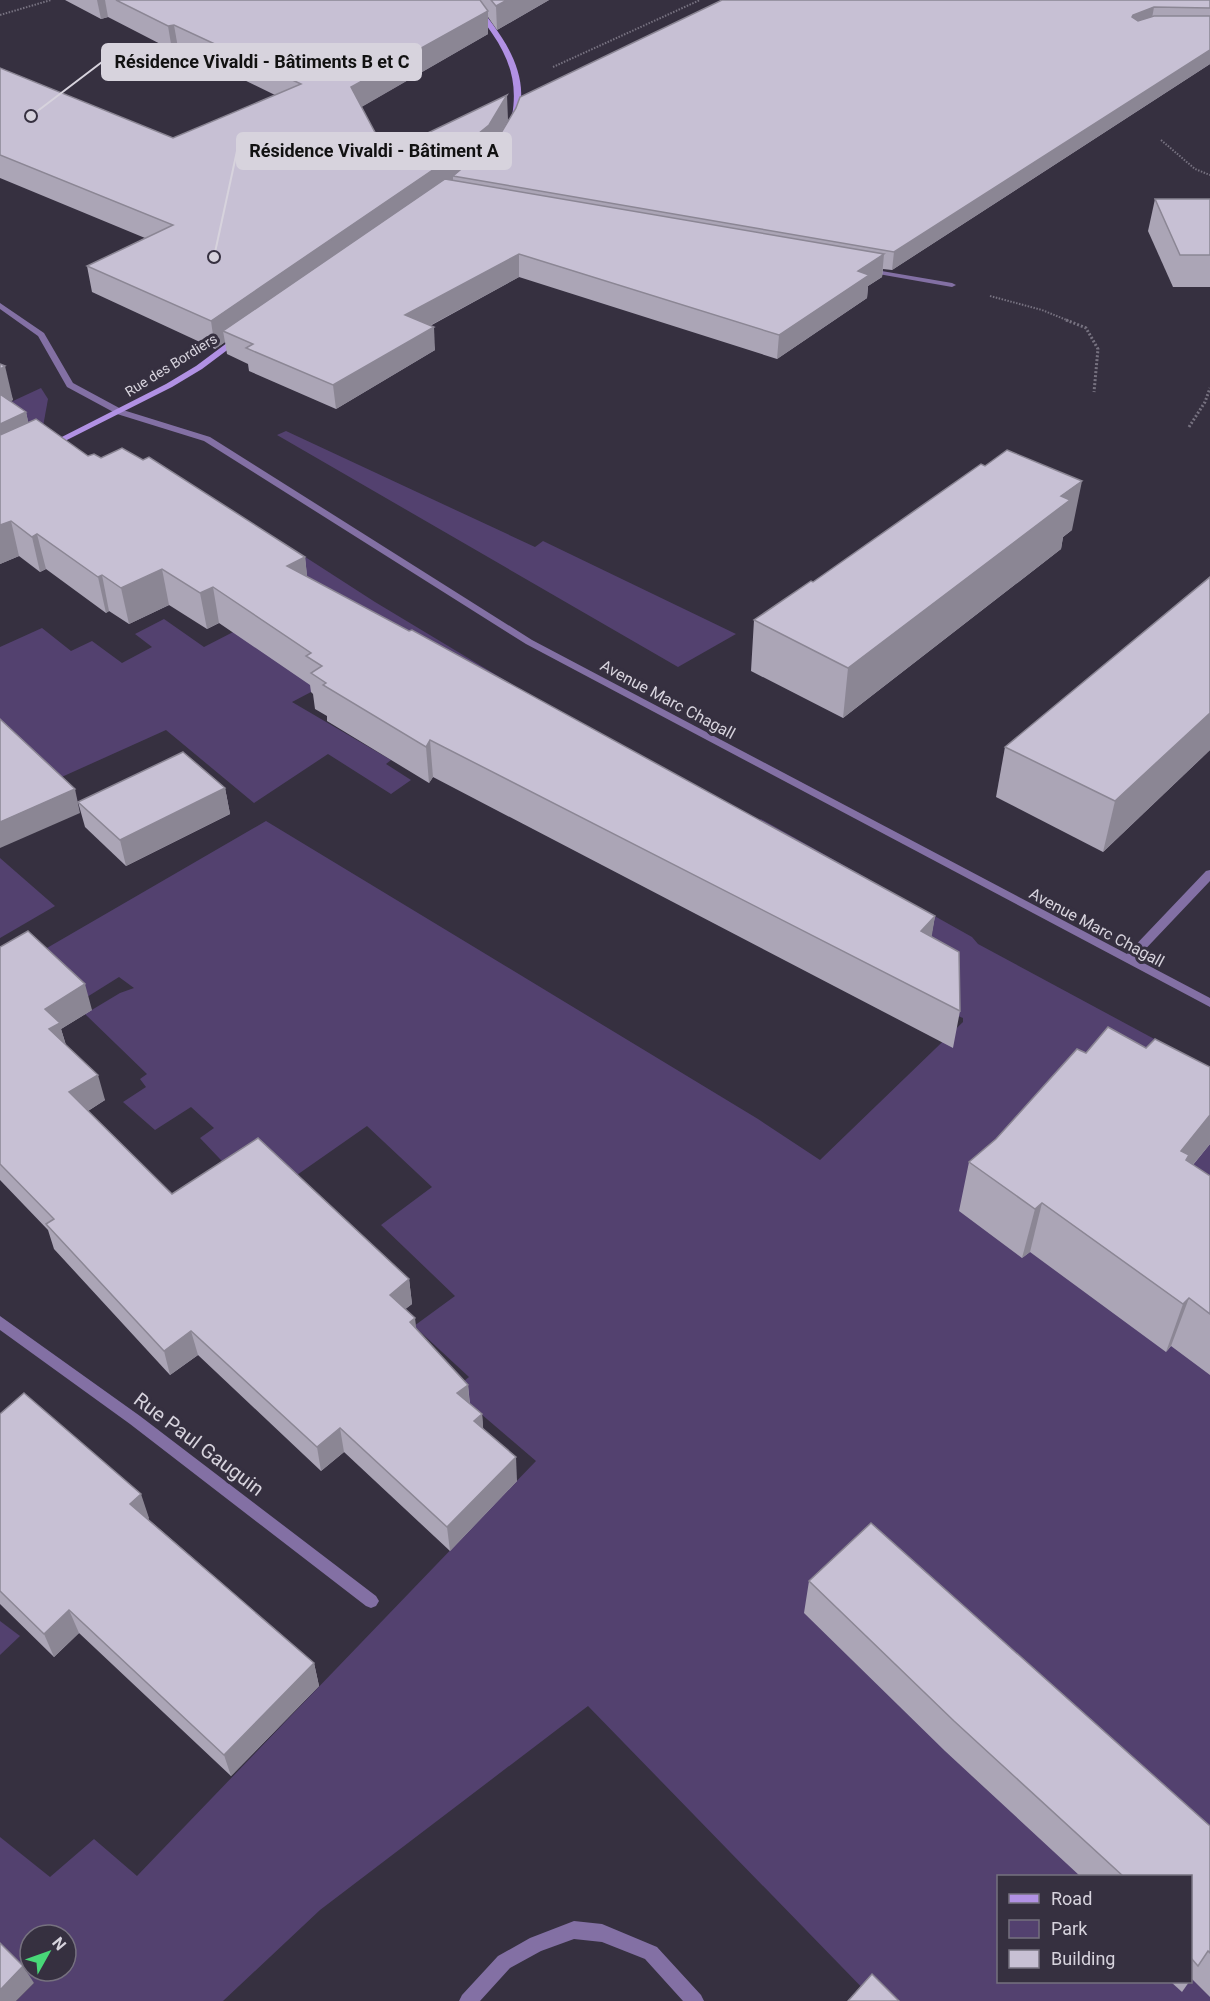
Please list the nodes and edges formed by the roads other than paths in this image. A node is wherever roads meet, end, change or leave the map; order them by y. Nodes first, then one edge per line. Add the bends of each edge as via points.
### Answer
1 (470, 0) edge
2 (512, 124) edge
3 (863, 270) edge
4 (952, 285) road end
5 (0, 305) edge
6 (244, 335) edge
7 (120, 412) junction
8 (42, 448) edge
9 (1210, 874) edge
10 (1128, 960) junction
11 (1210, 1003) edge
12 (0, 1322) edge
13 (371, 1601) dead end
14 (468, 2001) edge
15 (695, 2001) edge

1 - 2 street via 508,54 518,83 519,103
3 - 4 street
5 - 7 street, Avenue Marc Chagall via 41,335 70,385
6 - 7 street, Rue des Bordiers via 187,375
7 - 8 street, Rue des Bordiers
7 - 10 street, Avenue Marc Chagall via 207,439 529,642
9 - 10 street
10 - 11 street, Avenue Marc Chagall
12 - 13 street, Rue Paul Gauguin
14 - 15 street via 504,1962 536,1944 574,1930 602,1934 651,1953

